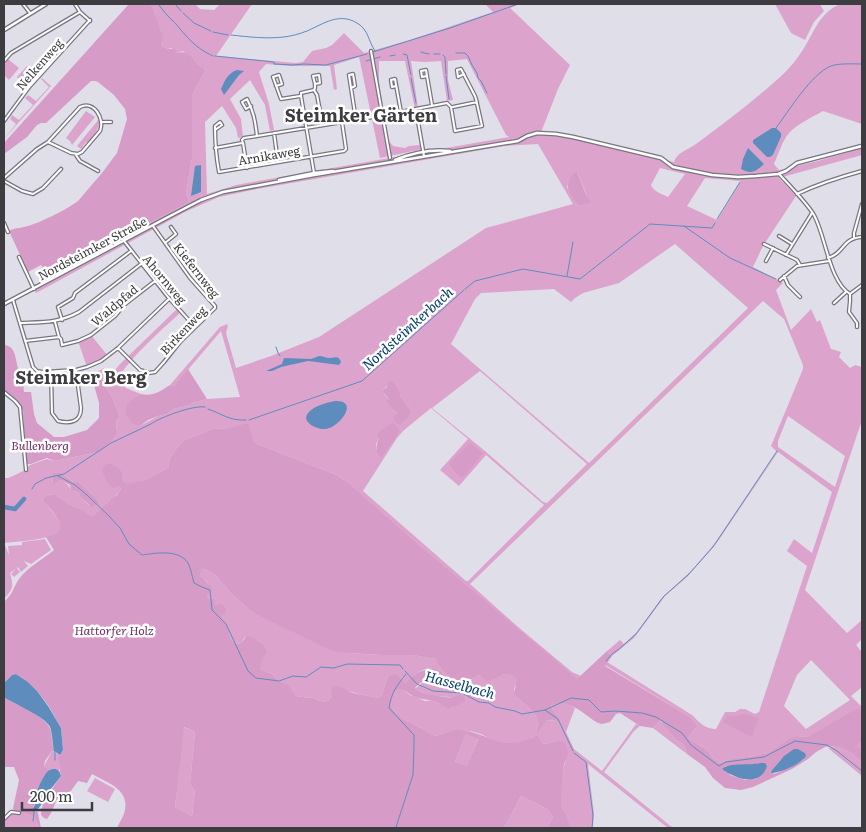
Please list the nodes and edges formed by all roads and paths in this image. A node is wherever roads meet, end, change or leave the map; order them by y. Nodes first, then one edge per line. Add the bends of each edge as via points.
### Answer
1 (23, 4) edge
2 (46, 4) edge
3 (75, 4) edge
4 (80, 12) junction
5 (30, 13) junction
6 (4, 30) edge
7 (371, 51) dead end
8 (4, 61) edge
9 (464, 74) dead end
10 (427, 76) dead end
11 (314, 84) dead end
12 (276, 86) dead end
13 (396, 86) dead end
14 (351, 88) junction
15 (314, 90) junction
16 (301, 94) junction
17 (477, 102) junction
18 (432, 105) junction
19 (251, 106) dead end
20 (451, 107) junction
21 (415, 109) junction
22 (320, 111) dead end
23 (401, 112) junction
24 (382, 116) junction
25 (356, 120) junction
26 (4, 121) edge
27 (101, 122) junction
28 (111, 122) dead end
29 (342, 122) junction
30 (306, 128) junction
31 (215, 130) dead end
32 (274, 133) junction
33 (257, 136) junction
34 (48, 142) junction
35 (243, 143) junction
36 (862, 146) edge
37 (215, 148) junction
38 (459, 150) junction
39 (424, 152) junction
40 (75, 154) junction
41 (311, 156) junction
42 (424, 156) junction
43 (390, 158) dead end
44 (278, 162) junction
45 (384, 163) junction
46 (247, 168) junction
47 (60, 169) dead end
48 (98, 171) dead end
49 (862, 171) edge
50 (314, 174) junction
51 (778, 174) junction
52 (4, 180) edge
53 (797, 194) junction
54 (862, 204) edge
55 (812, 213) junction
56 (4, 223) edge
57 (153, 226) junction
58 (171, 227) dead end
59 (8, 232) dead end
60 (779, 236) dead end
61 (862, 237) edge
62 (854, 238) junction
63 (124, 241) junction
64 (165, 243) junction
65 (764, 244) dead end
66 (792, 244) junction
67 (773, 248) junction
68 (131, 251) junction
69 (786, 255) junction
70 (19, 257) dead end
71 (828, 258) junction
72 (766, 261) dead end
73 (829, 261) junction
74 (141, 264) junction
75 (800, 265) junction
76 (784, 276) junction
77 (780, 280) dead end
78 (155, 282) junction
79 (862, 285) edge
80 (34, 289) junction
81 (846, 292) junction
82 (850, 294) junction
83 (800, 297) dead end
84 (169, 299) junction
85 (13, 300) junction
86 (834, 303) dead end
87 (4, 304) edge
88 (215, 308) joint
89 (62, 320) junction
90 (54, 322) junction
91 (20, 323) junction
92 (195, 327) junction
93 (857, 327) dead end
94 (59, 337) junction
95 (25, 340) junction
96 (118, 348) junction
97 (76, 370) junction
98 (51, 372) junction
99 (4, 392) edge
100 (26, 470) dead end
101 (19, 813) dead end
102 (4, 819) edge

1 - 5 street
2 - 5 street
3 - 4 street, Nelkenweg
4 - 8 street via 11,53
4 - 26 street, Nelkenweg via 90,20 30,86
5 - 6 street
7 - 24 street
9 - 17 street
10 - 18 street
11 - 15 street
12 - 16 street via 282,84 279,75 273,77 279,92 281,99
13 - 23 street
14 - 14 street via 349,75 353,74 355,86
14 - 25 street
15 - 16 street
15 - 22 street
16 - 30 street
17 - 20 street
17 - 20 street via 482,126 476,128 455,131
18 - 20 street via 447,103
18 - 21 street
19 - 33 street
21 - 23 street
21 - 39 street
23 - 24 street
24 - 25 street
24 - 43 street
25 - 29 street
27 - 28 street
27 - 34 street via 98,113 85,105
27 - 40 street via 97,134 82,152
29 - 30 street
29 - 41 street, Arnikaweg via 346,149
30 - 32 street
30 - 41 street
31 - 37 street
32 - 33 street
32 - 44 street
33 - 35 street, Arnikaweg via 244,138
34 - 40 street
34 - 52 street
35 - 37 street, Arnikaweg
35 - 46 street
36 - 51 street via 797,163
37 - 46 street, Arnikaweg via 219,172
38 - 39 street
38 - 42 street
38 - 51 street via 518,141 536,133 556,134 661,158 673,166 712,175 746,177
39 - 42 street
39 - 45 street
40 - 48 street via 80,161
41 - 44 street, Arnikaweg
41 - 50 street
42 - 45 street
44 - 46 street, Arnikaweg
45 - 50 street, Nordsteimker Straße
47 - 52 street via 33,194
49 - 53 street
50 - 57 street, Nordsteimker Straße via 223,192
51 - 53 street
53 - 55 street
54 - 62 street
55 - 66 street
55 - 71 street
56 - 59 street
57 - 63 street, Nordsteimker Straße
57 - 64 street, Kiefernweg
58 - 64 street, Kiefernweg via 176,234
60 - 66 street
61 - 62 street
62 - 71 street via 835,256
63 - 68 street, Ahornweg
63 - 80 street, Nordsteimker Straße
64 - 88 street, Kiefernweg
65 - 67 street
66 - 69 street
67 - 69 street
67 - 72 street
68 - 74 street, Ahornweg
68 - 89 street via 58,307
69 - 75 street
70 - 80 street
71 - 73 street
73 - 75 street
73 - 81 street
74 - 78 street, Ahornweg
74 - 89 street via 79,312
75 - 76 street
76 - 77 street
76 - 83 street
78 - 84 street, Ahornweg
78 - 94 street, Waldpfad via 87,338 62,345
79 - 82 street
80 - 85 street, Nordsteimker Straße
81 - 82 street
81 - 86 street
82 - 93 street via 849,312
84 - 92 street, Ahornweg
84 - 96 street
85 - 87 street, Nordsteimker Straße
85 - 91 street
88 - 92 street, Birkenweg
89 - 90 street
90 - 91 street
90 - 94 street
91 - 95 street
92 - 96 street, Birkenweg via 153,373 140,370
94 - 95 street, Waldpfad
95 - 98 street via 33,367 37,371
96 - 97 street via 101,361
97 - 98 street
97 - 98 street via 80,414 76,420 65,422 58,421 52,413
99 - 100 street via 20,407
101 - 102 street via 11,812

